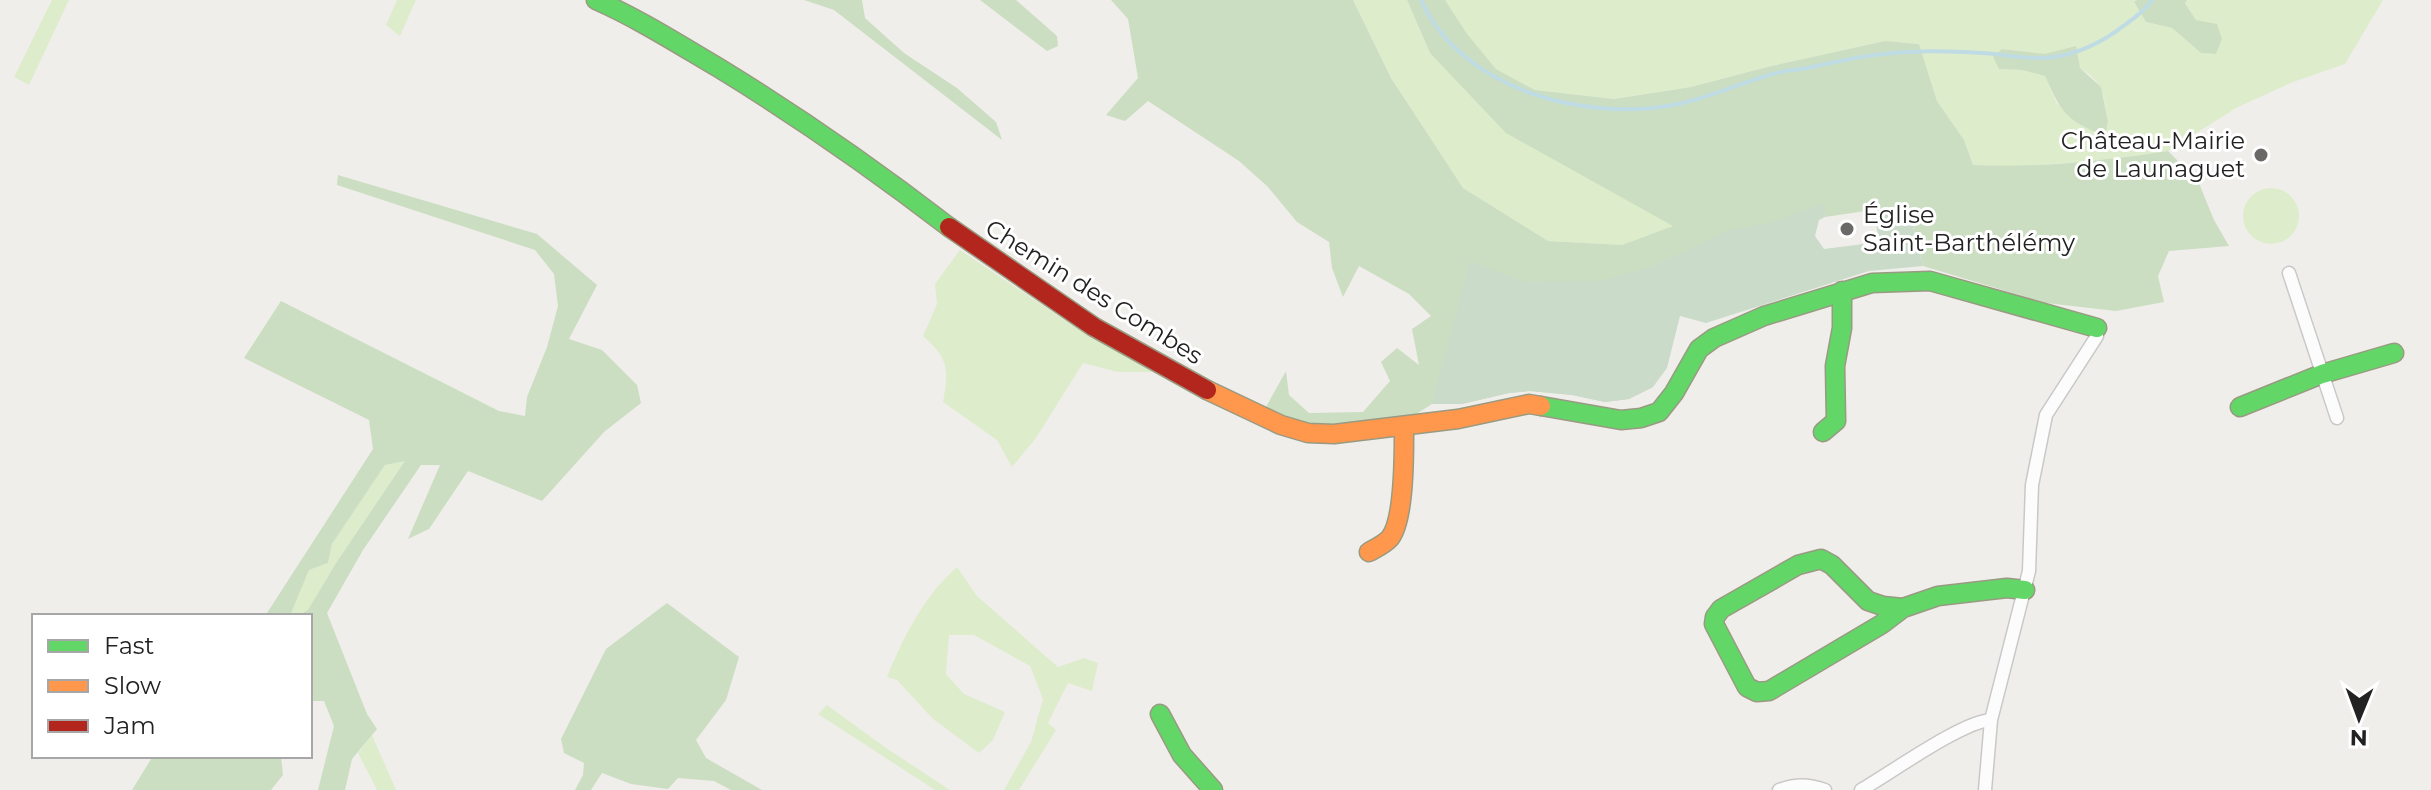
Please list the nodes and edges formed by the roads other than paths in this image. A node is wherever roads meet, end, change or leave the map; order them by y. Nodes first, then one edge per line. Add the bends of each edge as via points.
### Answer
1 (596, 0) edge
2 (2289, 273) dead end
3 (1842, 291) junction
4 (2097, 328) joint
5 (2394, 353) dead end
6 (2322, 374) junction
7 (2240, 407) dead end
8 (2337, 418) dead end
9 (1404, 426) junction
10 (1823, 432) dead end
11 (1369, 552) dead end
12 (2025, 590) junction
13 (1903, 608) junction
14 (1160, 714) dead end
15 (1991, 720) junction
16 (1213, 790) edge
17 (1779, 790) edge
18 (1825, 790) edge
19 (1861, 790) edge
20 (1985, 790) edge

1 - 9 street, Chemin des Combes via 636,18 770,99 1050,298 1231,403 1308,433
2 - 6 street
3 - 4 street, Chemin des Combes via 1893,280 1930,281
3 - 9 street, Chemin des Combes via 1714,338 1699,349 1659,412 1641,418 1621,420 1529,404
3 - 10 street via 1836,421
4 - 12 street via 2097,336 2046,415 2032,485
5 - 6 street
6 - 7 street
6 - 8 street
9 - 11 street via 1396,527 1389,540
12 - 13 street via 1938,596
12 - 15 street
13 - 13 street via 1868,601 1821,559 1798,565 1721,609 1714,624 1747,687 1769,691
14 - 16 street via 1166,731
15 - 19 street via 1960,730
15 - 20 street
17 - 18 street via 1794,785

